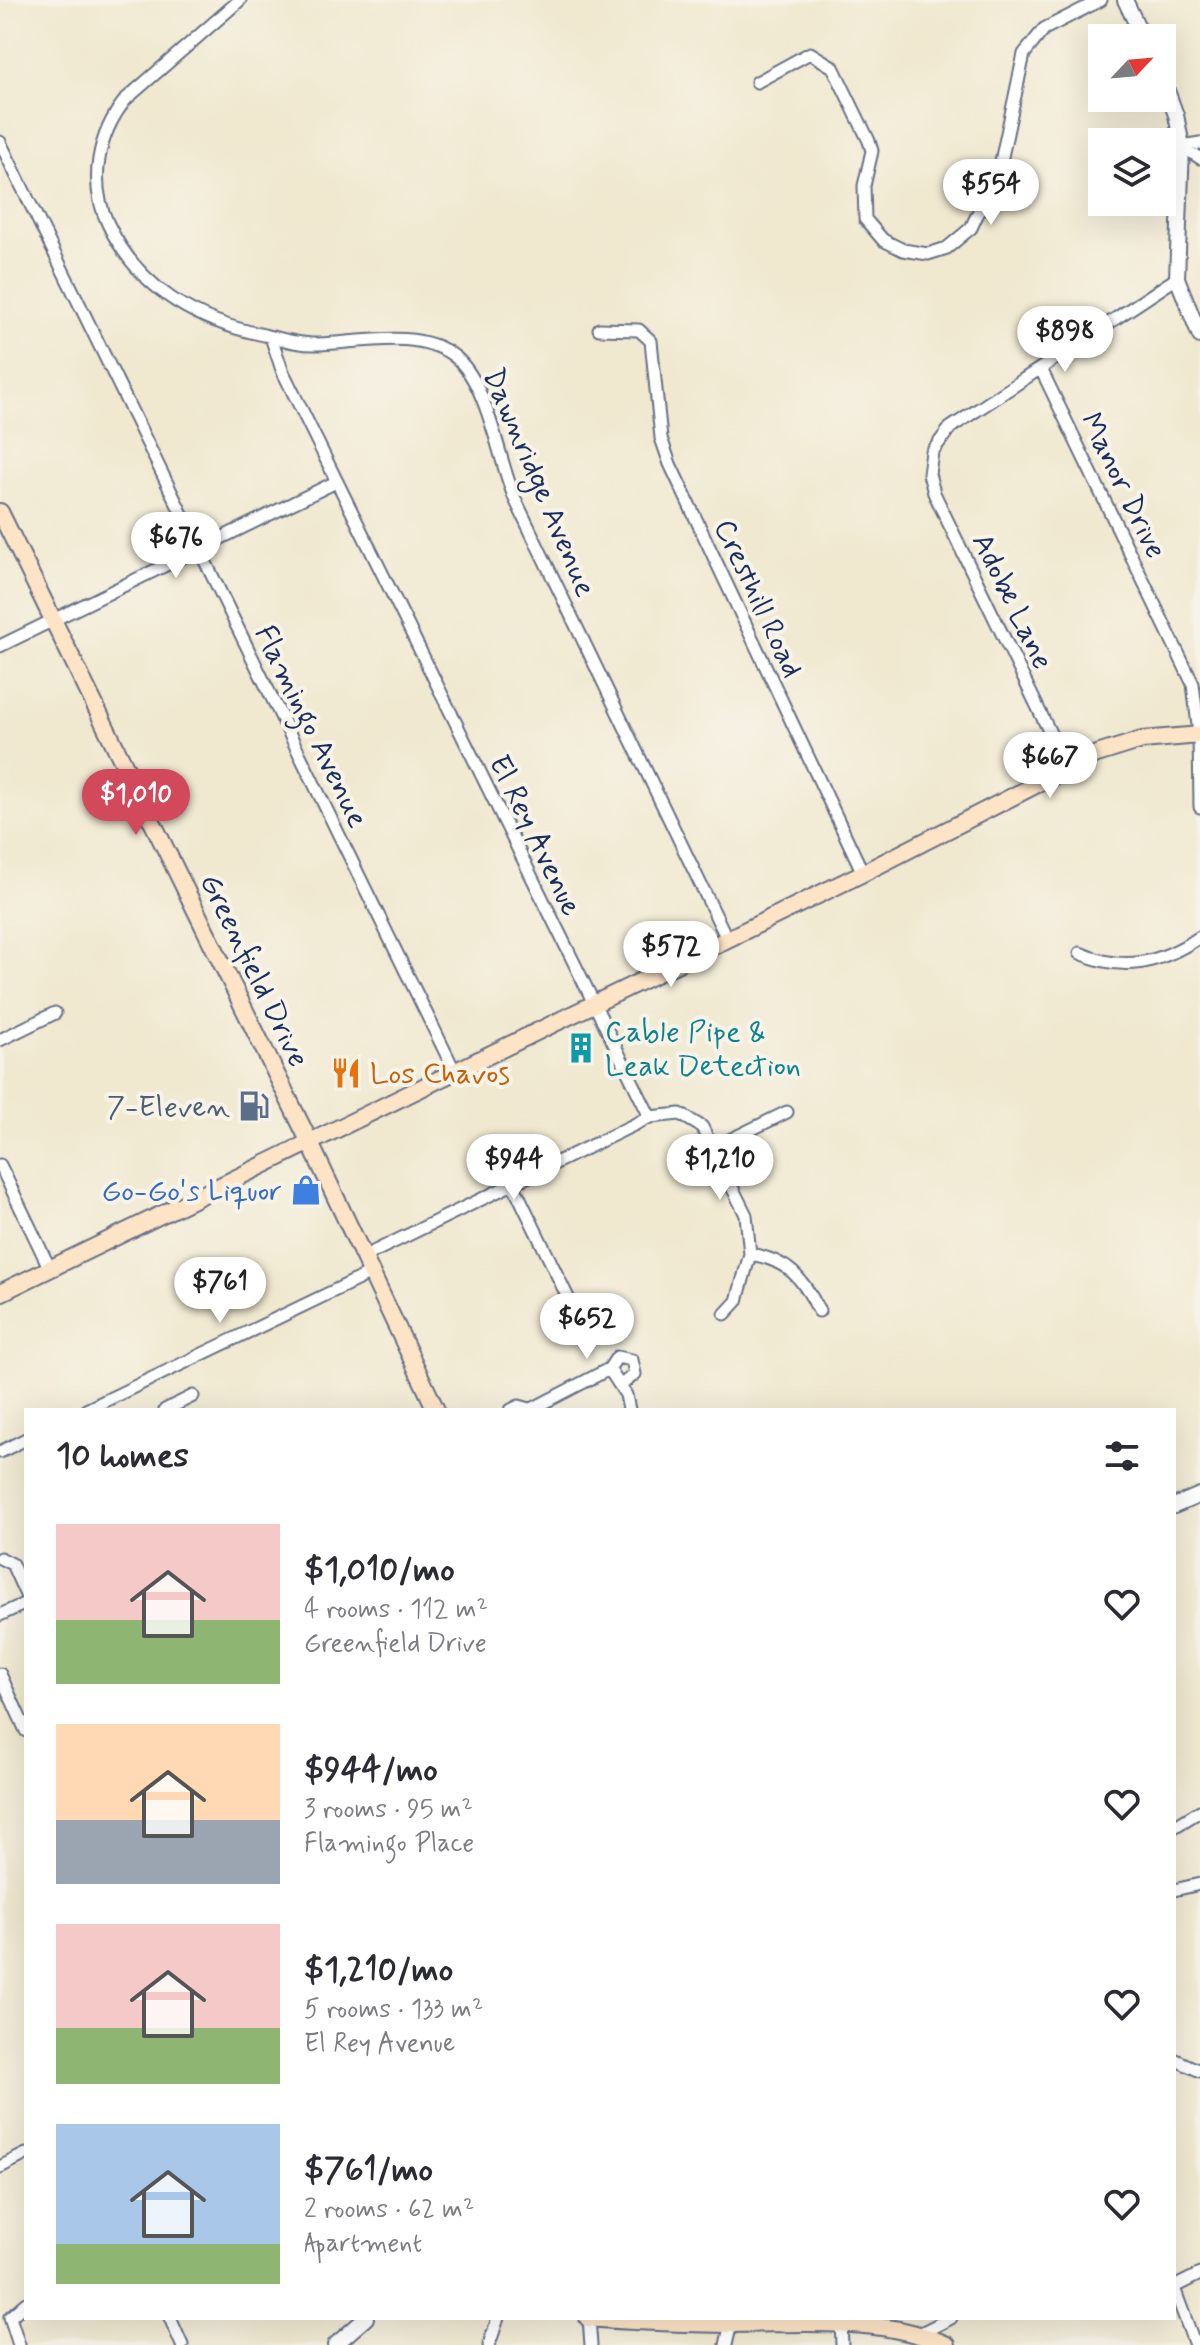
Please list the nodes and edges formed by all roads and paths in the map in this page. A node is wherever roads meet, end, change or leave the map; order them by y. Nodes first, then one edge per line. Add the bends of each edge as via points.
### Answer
1 (240, 0) edge
2 (1101, 0) edge
3 (1125, 0) edge
4 (1136, 24) edge
5 (757, 82) dead end
6 (1175, 112) edge
7 (0, 142) edge
8 (1200, 143) edge
9 (1182, 146) junction
10 (1200, 158) edge
11 (1177, 278) junction
12 (599, 329) dead end
13 (1200, 336) edge
14 (271, 337) junction
15 (1041, 369) junction
16 (336, 482) junction
17 (0, 512) edge
18 (199, 549) junction
19 (53, 620) junction
20 (0, 646) edge
21 (1200, 734) edge
22 (1067, 768) junction
23 (1200, 807) edge
24 (863, 873) junction
25 (1200, 937) edge
26 (727, 939) junction
27 (1080, 953) dead end
28 (592, 1005) junction
29 (55, 1013) dead end
30 (0, 1040) edge
31 (455, 1072) junction
32 (787, 1112) dead end
33 (650, 1117) junction
34 (310, 1143) junction
35 (713, 1148) junction
36 (0, 1165) edge
37 (513, 1184) junction
38 (750, 1254) junction
39 (363, 1257) junction
40 (50, 1269) junction
41 (371, 1273) junction
42 (0, 1293) edge
43 (573, 1308) dead end
44 (819, 1311) dead end
45 (725, 1314) dead end
46 (609, 1369) junction
47 (621, 1385) junction
48 (193, 1396) dead end
49 (90, 1408) edge
50 (169, 1408) edge
51 (430, 1408) edge
52 (534, 1408) edge
53 (628, 1408) edge
54 (24, 1440) edge
55 (0, 1452) edge
56 (1200, 1495) edge
57 (1176, 1505) edge
58 (0, 1558) edge
59 (24, 1591) edge
60 (24, 1604) edge
61 (0, 1615) edge
62 (0, 1674) edge
63 (24, 1727) edge
64 (1200, 1811) edge
65 (1176, 1826) edge
66 (1200, 1884) edge
67 (1176, 1890) edge
68 (1176, 2060) edge
69 (1200, 2071) edge
70 (24, 2155) edge
71 (0, 2167) edge
72 (1200, 2274) edge
73 (1176, 2286) edge
74 (1176, 2293) edge
75 (24, 2305) edge
76 (171, 2320) edge
77 (364, 2320) edge
78 (497, 2320) edge
79 (588, 2320) edge
80 (683, 2320) edge
81 (947, 2320) edge
82 (731, 2321) edge
83 (841, 2322) junction
84 (919, 2334) junction
85 (19, 2345) edge
86 (182, 2345) edge
87 (335, 2345) edge
88 (489, 2345) edge
89 (591, 2345) edge
90 (726, 2345) edge
91 (842, 2345) edge
92 (947, 2345) edge
93 (1195, 2345) edge

1 - 14 street, Dawnridge Avenue via 113,115 101,149 97,189 118,244 178,305 209,321
2 - 5 street via 1044,29 1024,54 1000,166 971,228 947,248 928,254 883,240 865,219 864,186 872,151 833,67 810,53
3 - 4 street
6 - 9 street
7 - 18 street, Flamingo Avenue
8 - 9 street
9 - 10 street
9 - 11 street
11 - 13 street
11 - 15 street
12 - 24 street, Cresthill Road via 639,330 654,350 655,400 670,464
14 - 16 street, El Rey Avenue
14 - 26 street, Dawnridge Avenue via 313,344 415,340 454,355 471,375 515,499
15 - 21 street, Manor Drive via 1182,658 1193,684
15 - 22 street, Adobe Lane via 950,428 932,452 929,474
16 - 18 street
16 - 28 street, El Rey Avenue
17 - 19 main road, Greenfield Drive
18 - 19 street
18 - 31 street, Flamingo Avenue
19 - 20 street
19 - 34 main road, Greenfield Drive
21 - 22 main road via 1123,744
21 - 23 street, Manor Drive
22 - 24 main road
24 - 26 main road
25 - 27 street via 1172,955 1126,966
26 - 28 main road
28 - 31 main road
28 - 33 street, El Rey Avenue
29 - 30 street
31 - 34 main road
32 - 35 street
33 - 35 street via 670,1112 696,1121
33 - 37 street
34 - 39 main road, Greenfield Drive
34 - 40 main road
35 - 38 street via 746,1215
36 - 40 street
37 - 39 street
37 - 43 street
38 - 44 street via 787,1265 804,1281
38 - 45 street via 737,1301
39 - 41 main road, Greenfield Drive
40 - 42 main road
41 - 49 street
41 - 51 main road, Greenfield Drive
46 - 47 street
46 - 47 street via 617,1357 632,1360 635,1374
46 - 52 street
47 - 53 street
48 - 50 street
54 - 55 street
56 - 57 street
58 - 59 street via 12,1564
60 - 61 street
62 - 63 street
64 - 65 street
66 - 67 street
68 - 69 street
70 - 71 street
72 - 73 street
74 - 93 street
75 - 85 street via 10,2317
76 - 86 street
77 - 87 street
78 - 88 street
79 - 89 street
80 - 82 main road
81 - 84 street
82 - 83 main road
82 - 90 street
83 - 84 main road
83 - 91 street
84 - 92 main road

